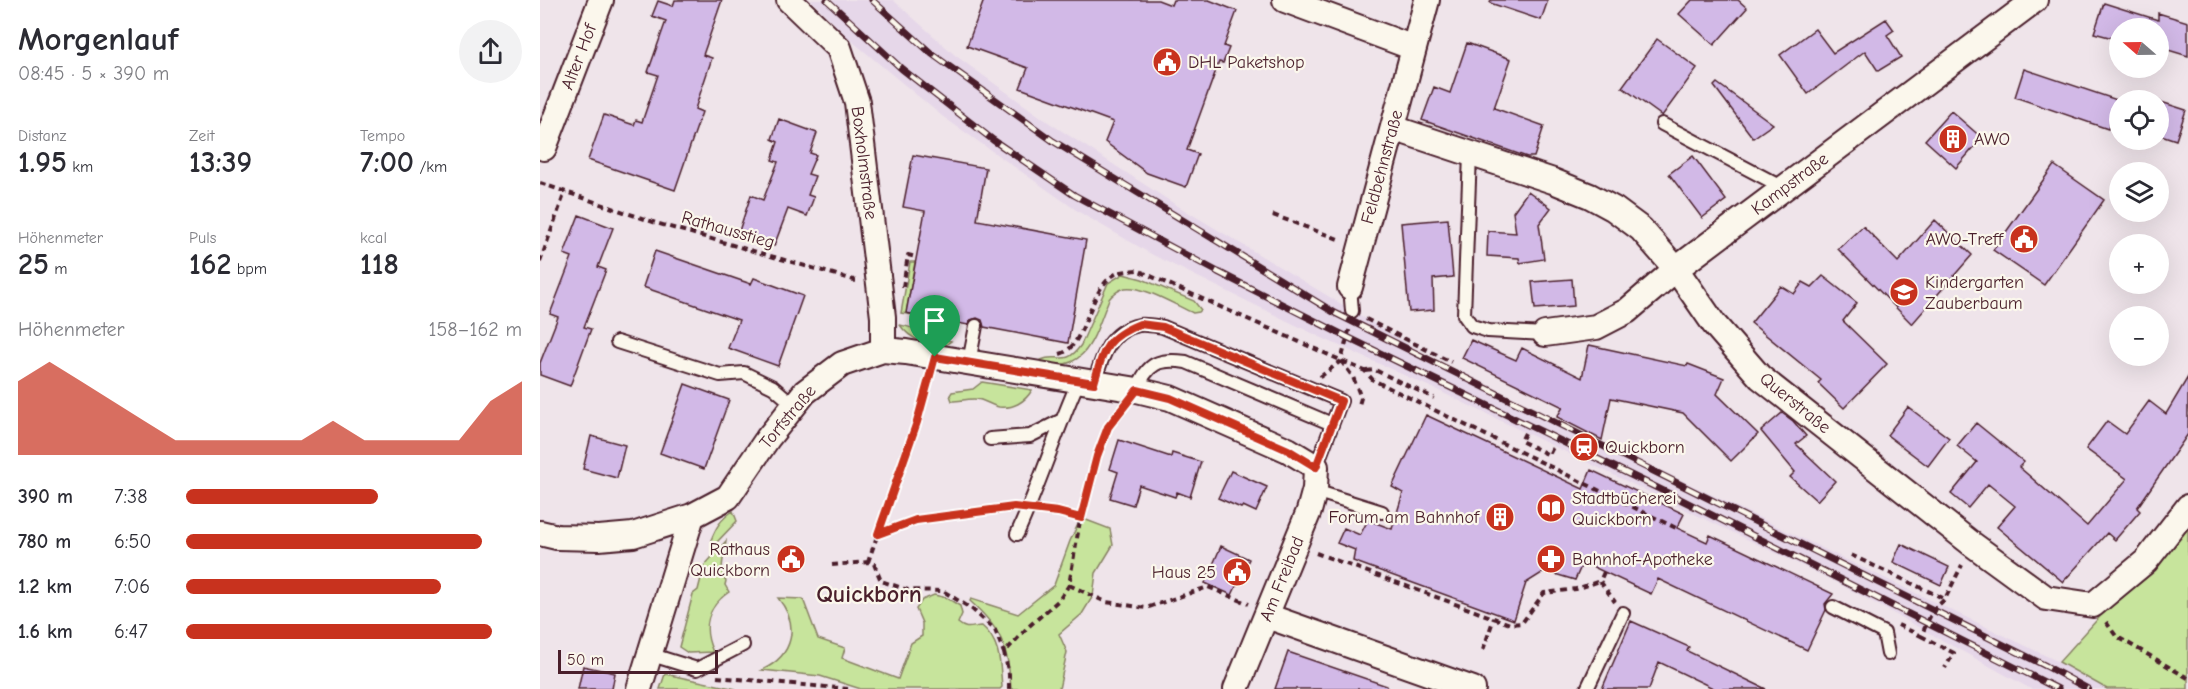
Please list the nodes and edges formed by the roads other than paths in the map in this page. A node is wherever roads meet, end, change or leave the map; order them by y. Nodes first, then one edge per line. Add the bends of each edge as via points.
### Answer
1 (601, 0) edge
2 (789, 0) edge
3 (1285, 0) edge
4 (1427, 0) edge
5 (2026, 2) edge
6 (1414, 48) junction
7 (1662, 124) dead end
8 (1393, 128) junction
9 (544, 148) dead end
10 (1470, 154) junction
11 (1784, 188) junction
12 (1676, 269) junction
13 (1350, 287) joint
14 (1352, 316) road end
15 (976, 326) dead end
16 (1545, 334) joint
17 (616, 342) dead end
18 (883, 350) junction
19 (969, 362) junction
20 (1086, 381) junction
21 (1137, 390) junction
22 (794, 405) junction
23 (1060, 421) junction
24 (1332, 424) junction
25 (990, 439) dead end
26 (1316, 467) junction
27 (1315, 491) junction
28 (2188, 507) edge
29 (1382, 512) dead end
30 (692, 516) junction
31 (540, 533) edge
32 (1017, 534) dead end
33 (1833, 607) dead end
34 (1260, 611) junction
35 (1623, 613) road end
36 (743, 645) dead end
37 (650, 654) junction
38 (1888, 654) dead end
39 (639, 689) edge
40 (1236, 689) edge
41 (1473, 689) edge
42 (1587, 689) edge

1 - 9 street, Alter Hof
2 - 18 street, Boxholmstraße via 839,48 857,102 883,317
3 - 6 street
4 - 6 street, Feldbehnstraße
5 - 11 street, Kampstraße
6 - 8 street, Feldbehnstraße
7 - 11 lane
8 - 10 street, Querstraße
8 - 13 street, Feldbehnstraße
10 - 12 street, Querstraße via 1590,196 1614,209 1641,230
10 - 16 lane via 1464,315 1472,326 1488,331
11 - 12 street, Kampstraße
12 - 16 street, Kampstraße via 1627,311 1596,327
12 - 28 street, Querstraße via 1714,324 1760,377 2046,598 2093,604 2146,561
13 - 14 lane
15 - 19 lane
17 - 22 lane via 720,375 744,373 773,387
18 - 19 street, Torfstraße
18 - 22 street, Torfstraße via 842,364
19 - 20 street, Torfstraße
20 - 21 street, Torfstraße
20 - 23 lane
20 - 24 lane via 1112,339 1140,324 1163,327 1341,401
21 - 24 lane via 1146,371 1157,362 1186,362
21 - 26 street, Torfstraße via 1170,398 1288,450
22 - 30 street, Torfstraße via 728,497
23 - 25 lane via 1030,436
23 - 32 lane
24 - 26 lane
26 - 27 street, Am Freibad
27 - 29 lane
27 - 34 street, Am Freibad via 1295,546
30 - 31 street, Torfstraße via 633,535 599,538
30 - 37 street
33 - 38 lane via 1884,633
34 - 40 street, Am Freibad
34 - 41 street
35 - 42 lane
36 - 37 lane via 697,669
37 - 39 street

